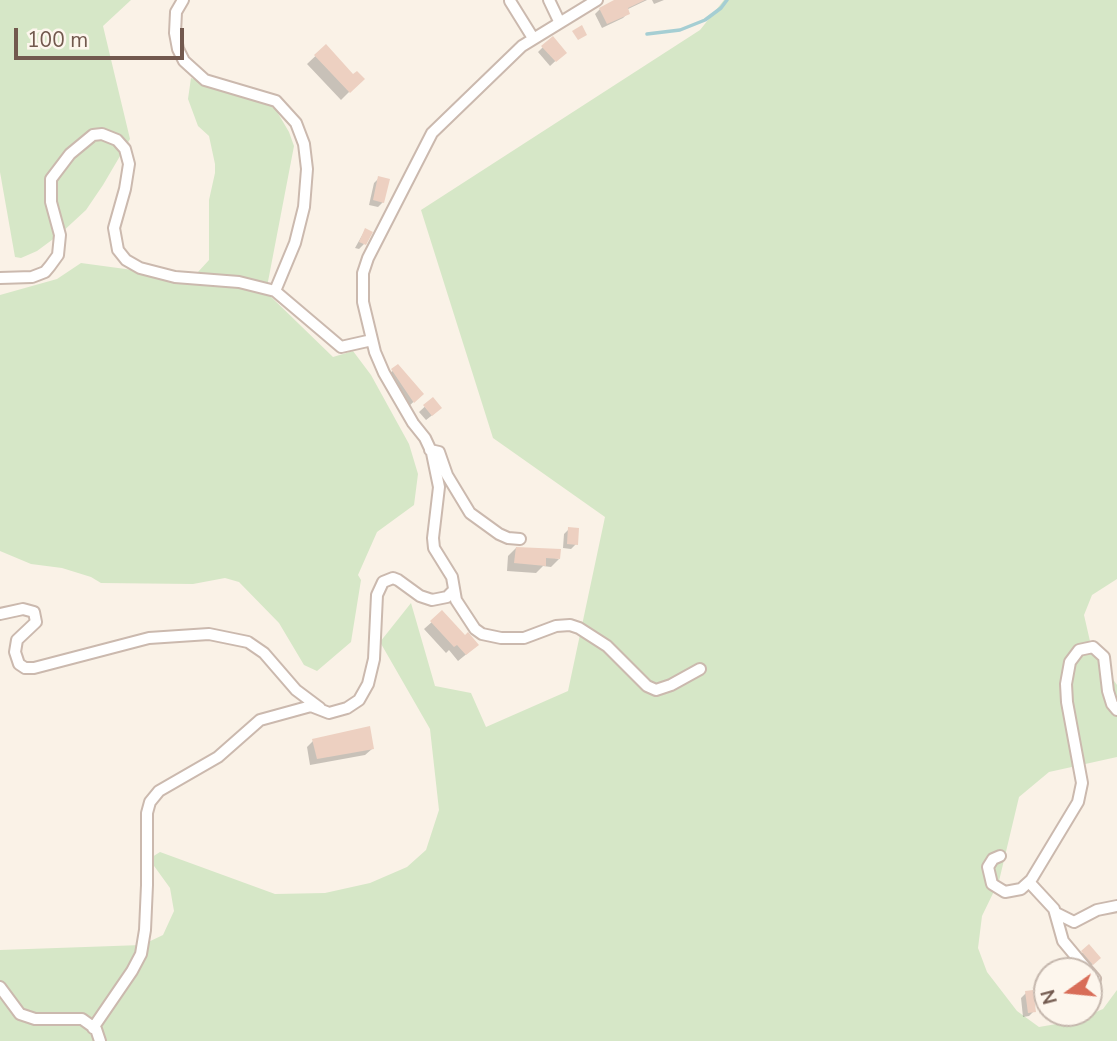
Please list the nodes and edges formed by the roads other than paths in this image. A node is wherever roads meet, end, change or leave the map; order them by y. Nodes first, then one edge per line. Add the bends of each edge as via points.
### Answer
1 (183, 0) edge
2 (549, 0) edge
3 (597, 0) edge
4 (510, 1) edge
5 (559, 21) junction
6 (533, 38) junction
7 (0, 278) edge
8 (275, 291) junction
9 (372, 340) junction
10 (430, 450) junction
11 (520, 538) dead end
12 (454, 590) junction
13 (0, 614) edge
14 (700, 670) dead end
15 (1117, 710) edge
16 (325, 712) junction
17 (1000, 856) dead end
18 (1029, 881) junction
19 (1117, 906) edge
20 (1056, 913) junction
21 (1076, 957) edge
22 (0, 987) edge
23 (93, 1028) junction
24 (100, 1041) edge

1 - 8 street via 176,12 175,33 184,61 205,80 276,102 296,123 304,144 304,207
2 - 5 street
3 - 5 street
4 - 6 street
5 - 6 street
6 - 9 street via 439,125 422,148 363,273 362,294
7 - 8 street via 45,272 58,255 61,235 51,202 51,180 70,154 93,135 102,134 117,140 129,164 114,228 117,250 126,260 175,277 239,282
8 - 9 street via 341,347
9 - 10 street via 392,388
10 - 11 street via 439,452 470,513 499,534
10 - 12 street via 439,487 433,538
12 - 14 street via 464,614 482,634 524,638 570,625 607,646 647,687 656,690
12 - 16 street via 437,600 420,596 393,578 380,585 368,684 355,703
13 - 16 street via 23,609 34,612 36,622 17,640 15,652 24,668 149,638 209,634 248,642
15 - 18 street via 1108,691 1104,657 1093,648 1079,650 1070,662 1067,695 1082,791
16 - 23 street via 311,706 260,720 218,757 159,791 150,802 141,954
17 - 18 street via 989,867 997,889 1015,891
18 - 20 street
19 - 20 street via 1074,922
20 - 21 street via 1063,941
22 - 23 street via 20,1014 35,1019 82,1019
23 - 24 street

